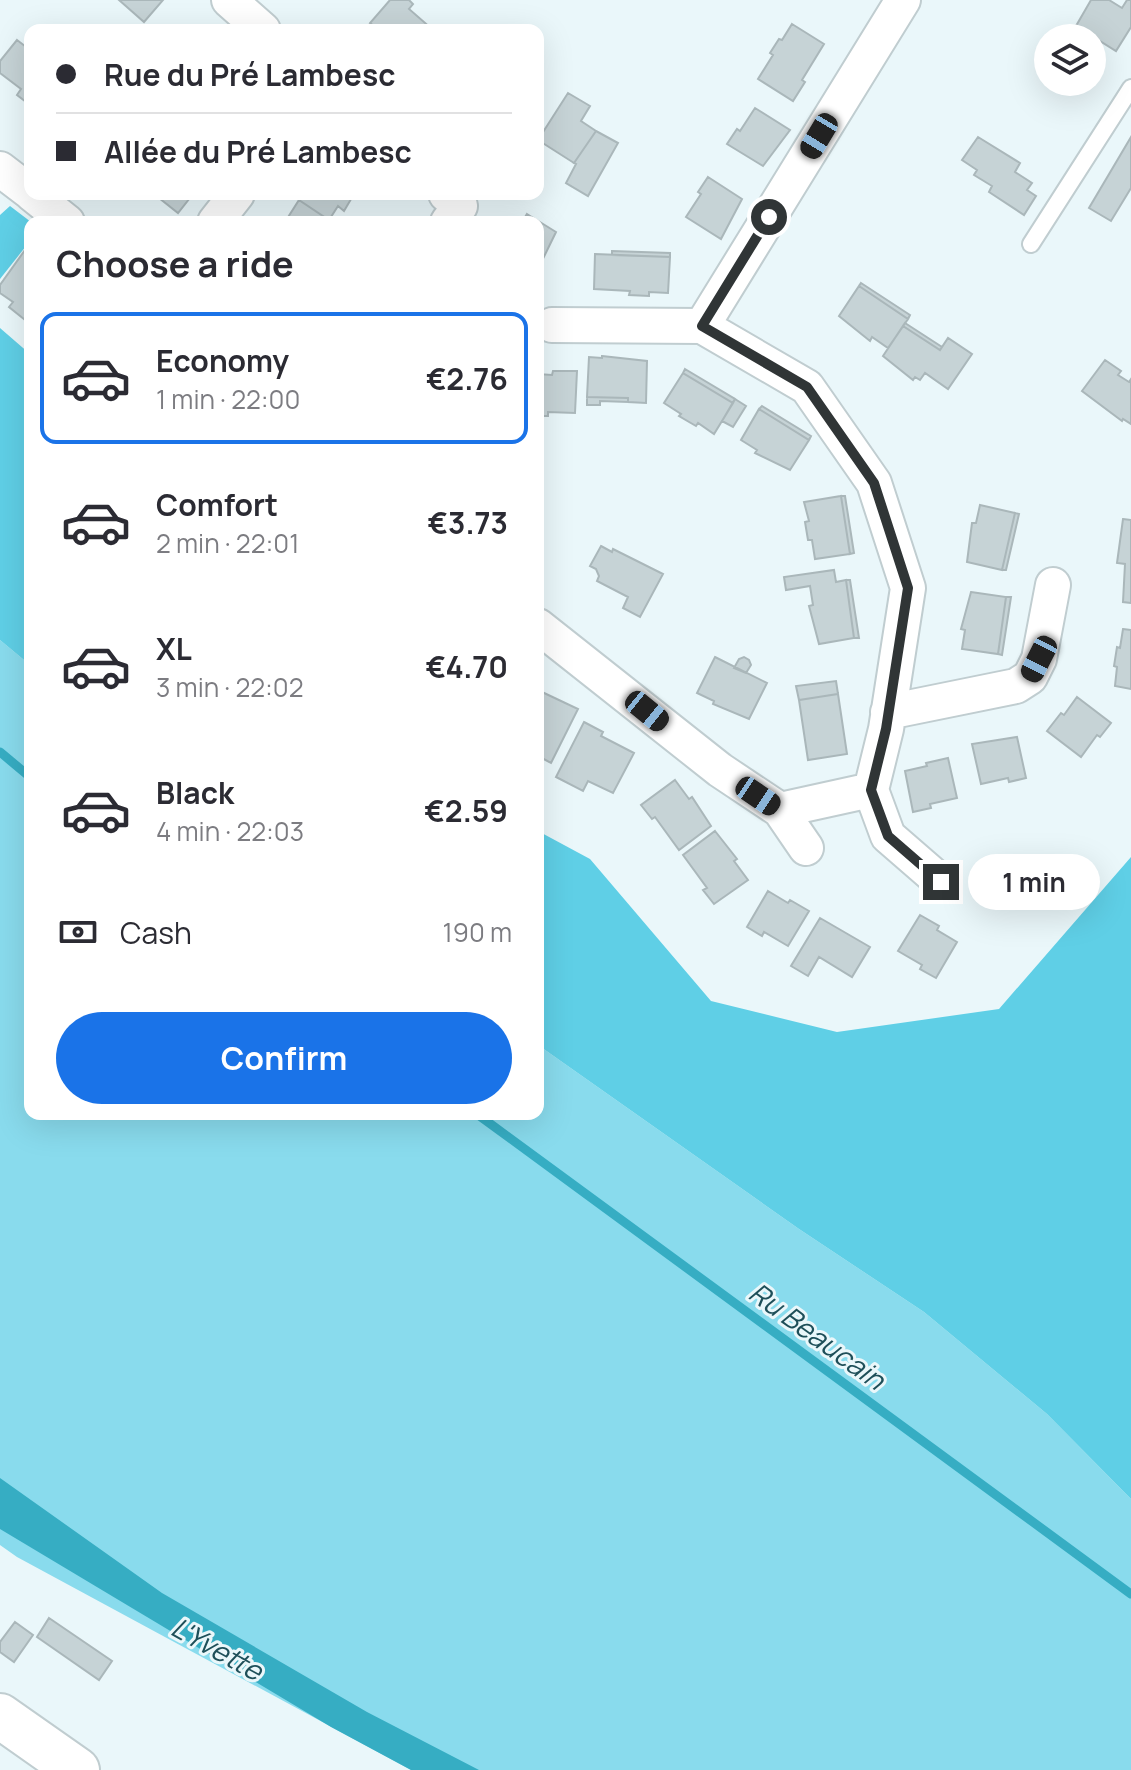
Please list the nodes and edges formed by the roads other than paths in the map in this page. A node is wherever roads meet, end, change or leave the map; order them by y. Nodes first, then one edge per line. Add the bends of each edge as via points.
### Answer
1 (229, 0) edge
2 (903, 0) edge
3 (256, 24) edge
4 (1131, 88) edge
5 (0, 169) edge
6 (24, 188) edge
7 (40, 200) edge
8 (232, 200) edge
9 (453, 200) edge
10 (60, 216) edge
11 (220, 216) edge
12 (452, 216) edge
13 (1031, 244) dead end
14 (552, 325) dead end
15 (702, 326) junction
16 (1053, 585) dead end
17 (544, 631) edge
18 (888, 712) junction
19 (871, 790) junction
20 (780, 810) junction
21 (806, 848) dead end
22 (941, 882) dead end
23 (0, 1716) edge
24 (77, 1770) edge

1 - 3 street
2 - 15 street
4 - 13 lane
5 - 6 street
7 - 10 street
8 - 11 street
9 - 12 street via 460,206
14 - 15 street
15 - 18 street via 807,387 874,483 908,588
16 - 18 street via 1039,659 1030,677 1016,686
17 - 20 street via 720,770
18 - 19 street
19 - 20 street
19 - 22 street via 888,836
20 - 21 street
23 - 24 main road

